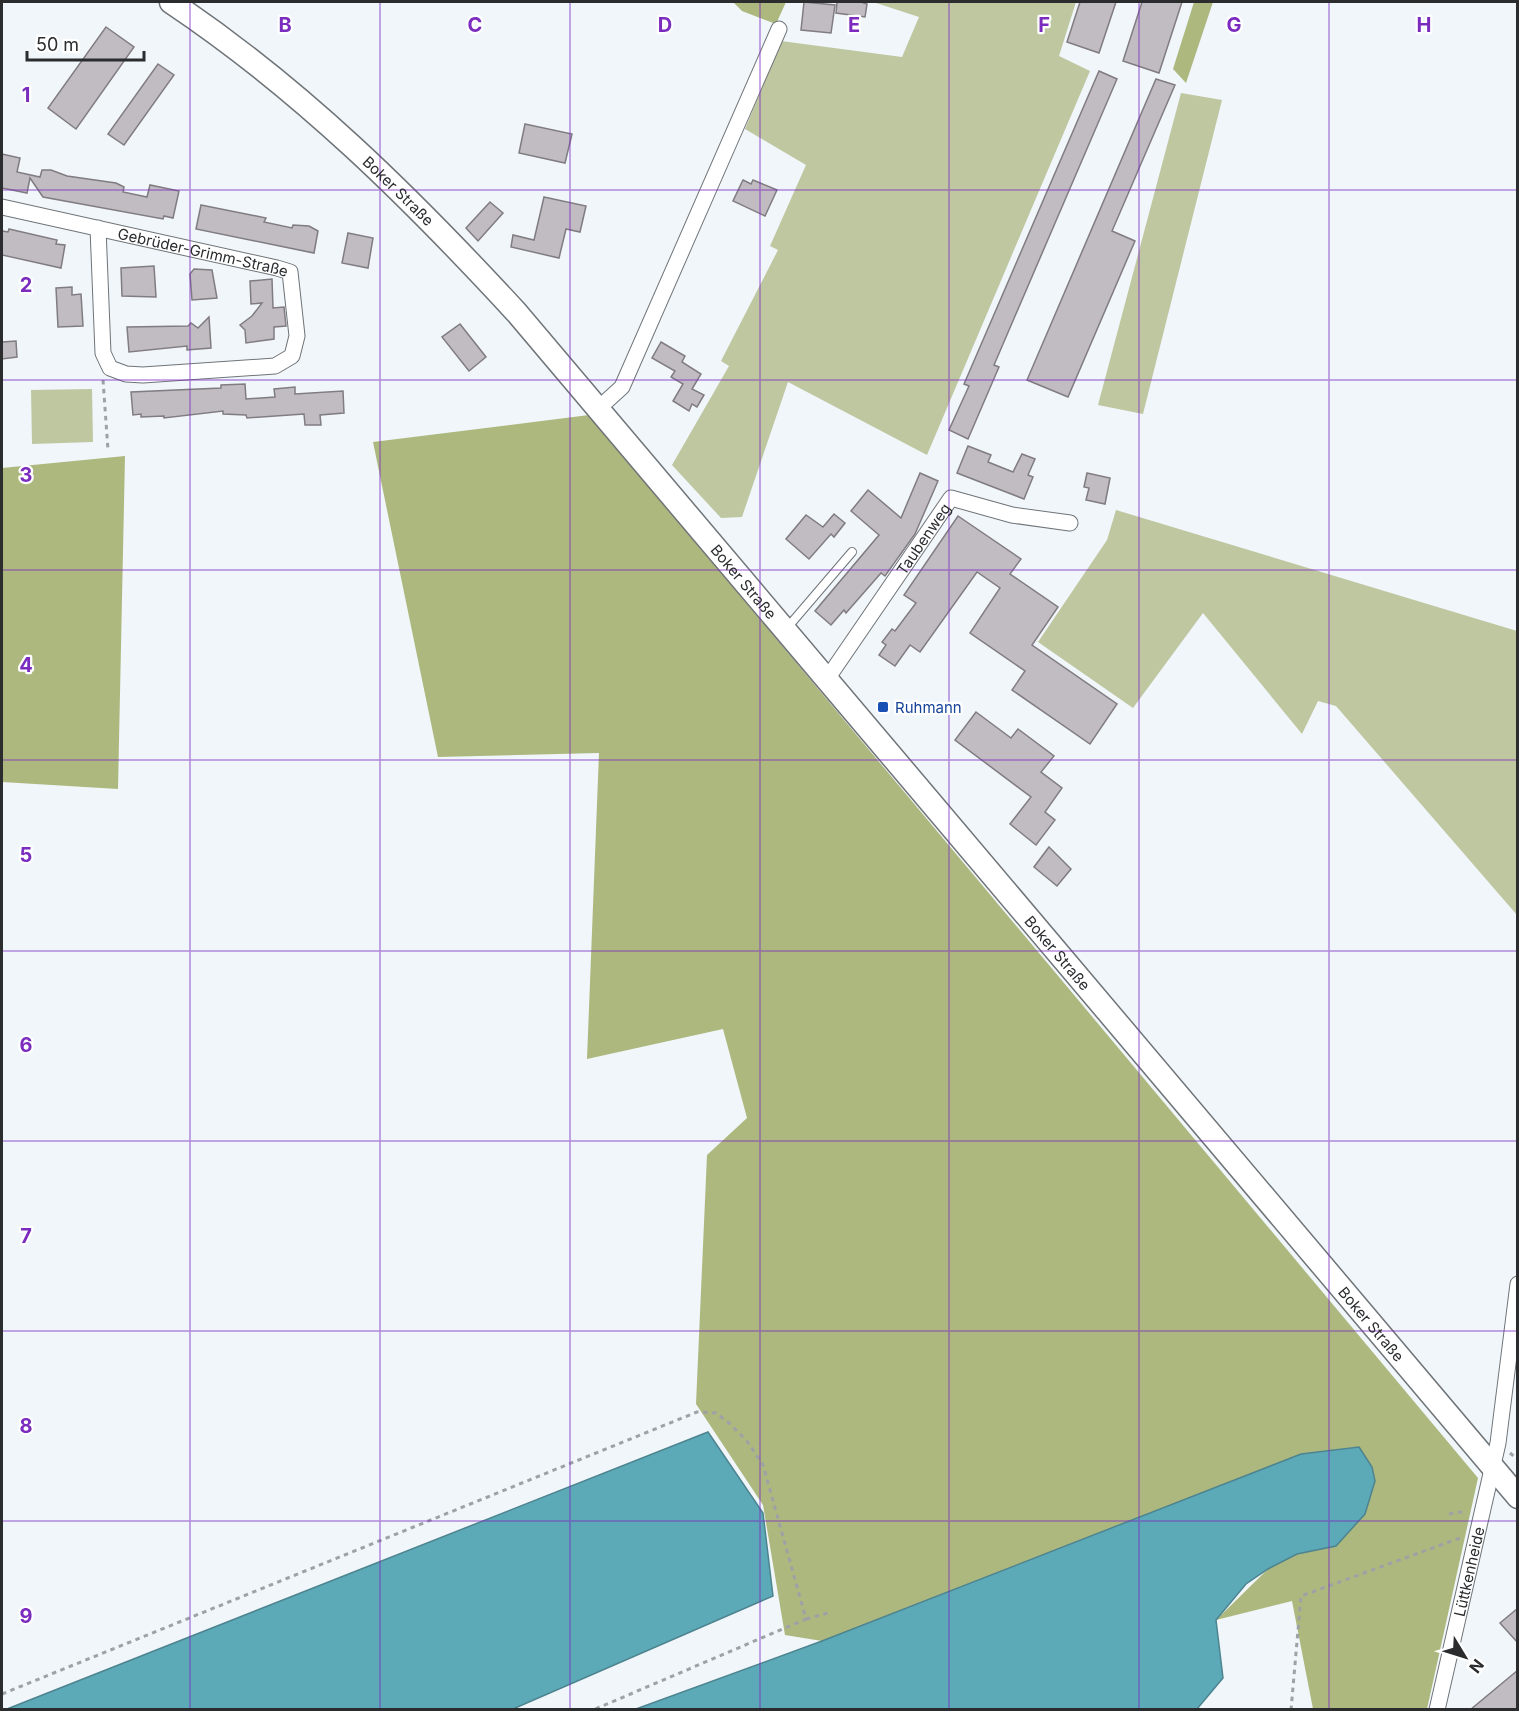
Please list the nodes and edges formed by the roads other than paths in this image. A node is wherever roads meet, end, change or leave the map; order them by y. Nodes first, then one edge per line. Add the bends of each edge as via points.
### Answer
1 (171, 2) edge
2 (779, 29) dead end
3 (2, 207) edge
4 (98, 228) junction
5 (599, 408) junction
6 (1070, 523) dead end
7 (852, 552) dead end
8 (786, 629) junction
9 (827, 679) junction
10 (1518, 1284) edge
11 (1493, 1467) junction
12 (1518, 1497) edge
13 (1437, 1710) edge

1 - 5 main road, Boker Straße via 240,50 379,169 496,290
2 - 5 street via 621,387
3 - 4 street, Gebrüder-Grimm-Straße
4 - 4 street, Gebrüder-Grimm-Straße via 104,353 110,368 143,375 275,366 292,356 297,336 290,272
5 - 8 main road, Boker Straße
6 - 9 street, Taubenweg via 1012,515 951,498
7 - 8 lane
8 - 9 main road, Boker Straße
9 - 11 main road, Boker Straße
10 - 11 street, Lüttkenheide
11 - 12 main road, Boker Straße
11 - 13 street, Lüttkenheide

